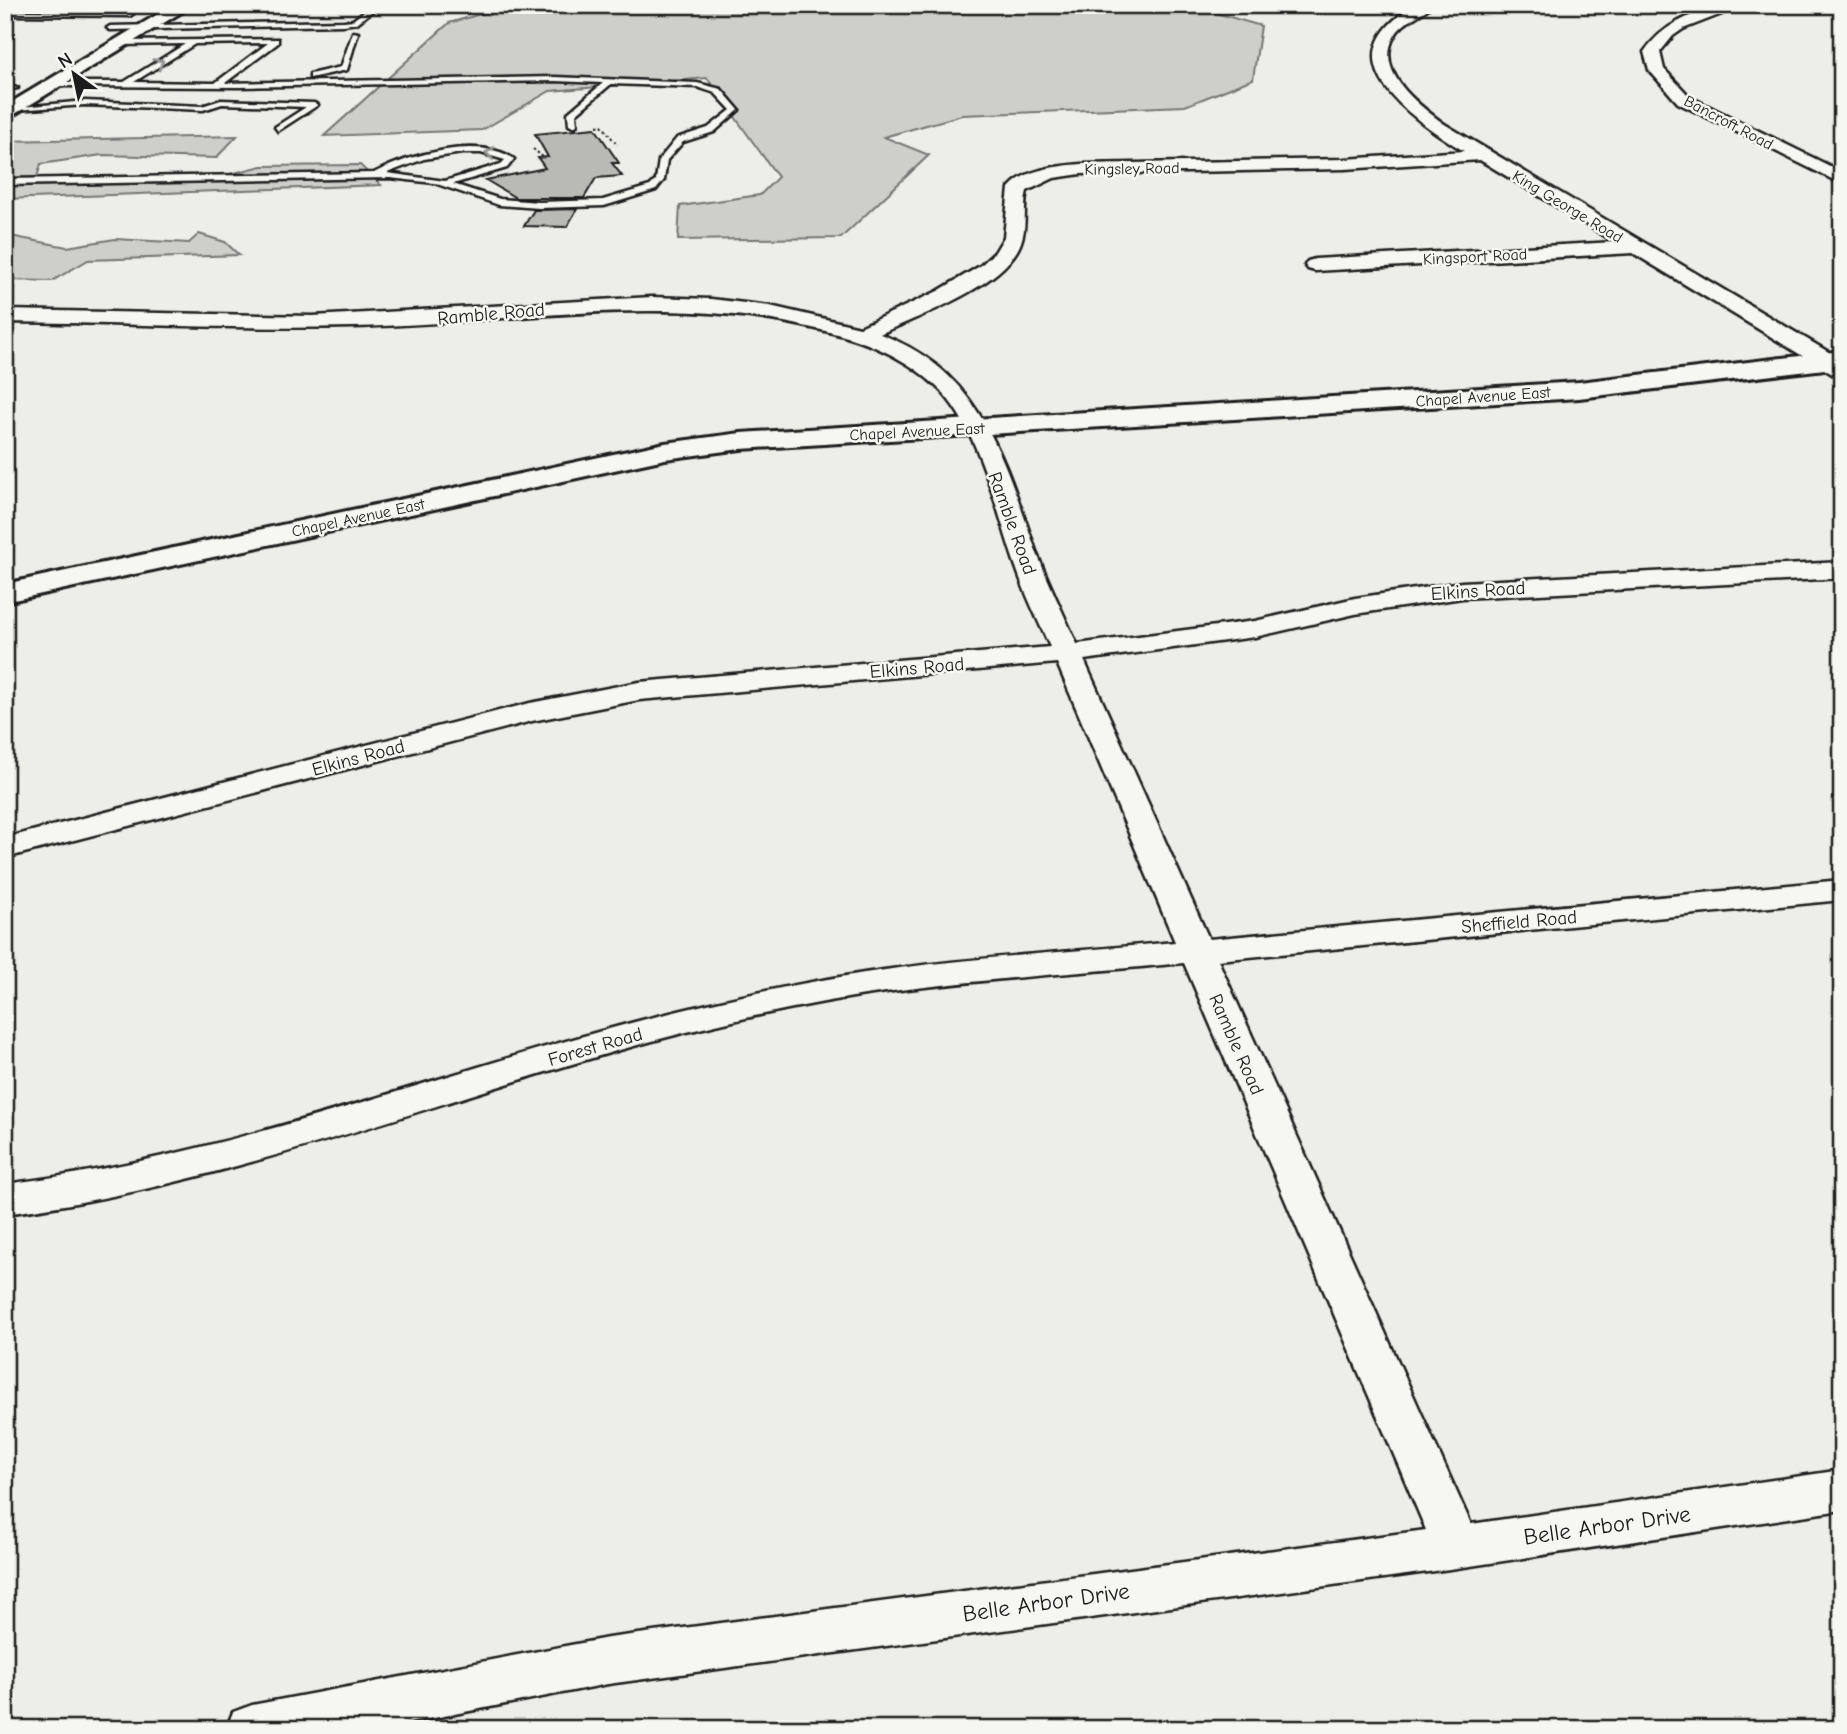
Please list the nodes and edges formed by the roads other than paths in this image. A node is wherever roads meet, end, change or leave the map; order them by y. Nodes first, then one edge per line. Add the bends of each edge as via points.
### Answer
1 (146, 5) edge
2 (185, 5) edge
3 (377, 5) edge
4 (1425, 5) edge
5 (1738, 5) edge
6 (1833, 5) edge
7 (1842, 7) edge
8 (5, 13) edge
9 (130, 14) junction
10 (148, 28) junction
11 (355, 33) dead end
12 (96, 37) junction
13 (194, 42) junction
14 (123, 43) junction
15 (610, 81) junction
16 (221, 82) junction
17 (55, 84) junction
18 (125, 84) junction
19 (326, 84) junction
20 (9, 98) edge
21 (314, 105) junction
22 (573, 125) dead end
23 (278, 129) dead end
24 (1483, 155) junction
25 (376, 175) junction
26 (1842, 179) edge
27 (5, 182) edge
28 (445, 184) junction
29 (1636, 247) junction
30 (1315, 265) dead end
31 (5, 316) edge
32 (862, 334) junction
33 (1837, 363) edge
34 (978, 427) junction
35 (1842, 570) edge
36 (5, 593) edge
37 (1067, 654) junction
38 (5, 848) edge
39 (1842, 890) edge
40 (1195, 949) junction
41 (5, 1199) edge
42 (1842, 1490) edge
43 (1457, 1546) junction
44 (252, 1729) edge

1 - 9 street
2 - 10 street
3 - 10 lane via 355,22
4 - 24 street, King George Road via 1387,31 1381,44 1382,63 1399,94 1416,112
5 - 26 street, Bancroft Road via 1672,29 1658,40 1652,52 1657,70 1684,100
6 - 7 street
8 - 9 lane
9 - 12 street
10 - 12 lane
10 - 14 street
11 - 16 lane via 344,68 331,73
12 - 20 street
13 - 14 lane
13 - 16 lane via 275,41
18 -> 13 lane
14 - 17 street
15 - 19 lane
15 - 22 lane via 572,113
15 - 28 lane via 697,85 718,91 735,110 710,130 680,140 663,160 660,180 653,188 630,197 579,206 539,205 499,202
16 - 18 lane
16 - 19 lane
17 - 18 lane
17 - 20 street
19 - 21 lane
20 - 21 lane via 203,108 221,102
21 - 23 lane
24 - 29 street, King George Road
24 - 32 street, Kingsley Road via 1345,164 1082,169 1032,178 1018,188 1013,240 998,263
25 - 27 lane
25 - 28 lane
28 -> 25 lane via 504,166 510,159 492,152 458,152 401,162
29 - 30 street, Kingsport Road
29 - 33 street, King George Road
31 - 32 street, Ramble Road via 283,323 657,301 761,310
32 - 34 street, Ramble Road via 920,362 951,389
33 - 34 street, Chapel Avenue East via 1579,390
34 - 36 street, Chapel Avenue East via 741,441 665,451
34 - 37 street, Ramble Road via 1031,572
35 - 37 street, Elkins Road via 1410,596 1255,629
37 - 38 street, Elkins Road via 639,691 530,712
37 - 40 street, Ramble Road
39 - 40 street, Sheffield Road
40 - 41 street, Forest Road via 899,979 755,1004 646,1031 261,1145 78,1190
40 - 43 street, Ramble Road
42 - 43 street, Belle Arbor Drive
43 - 44 street, Belle Arbor Drive via 608,1661

